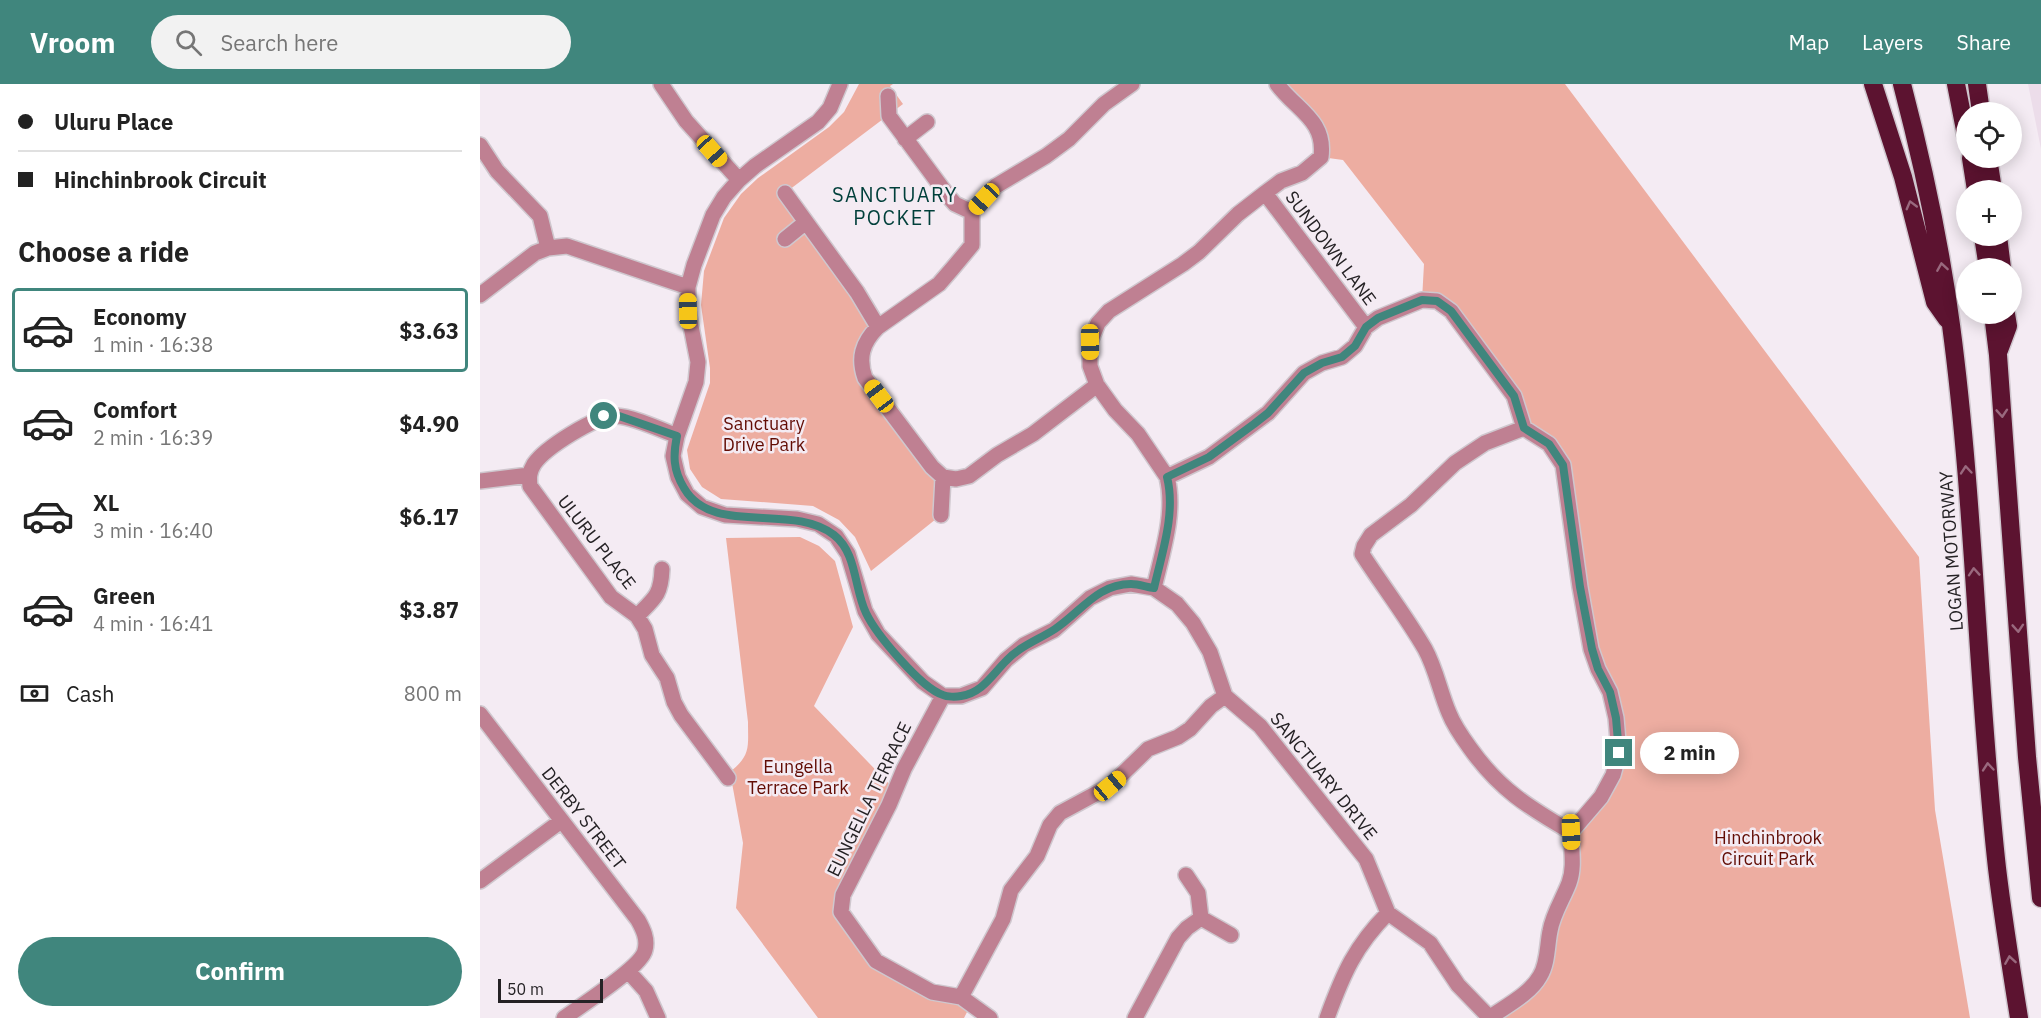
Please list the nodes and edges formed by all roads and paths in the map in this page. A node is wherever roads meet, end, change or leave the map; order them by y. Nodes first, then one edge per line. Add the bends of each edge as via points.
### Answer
1 (661, 84) edge
2 (840, 84) edge
3 (1132, 84) edge
4 (1277, 84) edge
5 (1873, 84) edge
6 (1902, 84) edge
7 (1956, 84) edge
8 (1977, 84) edge
9 (888, 96) dead end
10 (1960, 102) edge
11 (1980, 102) edge
12 (927, 122) dead end
13 (905, 139) junction
14 (480, 145) edge
15 (738, 180) junction
16 (785, 193) dead end
17 (1265, 193) junction
18 (972, 212) junction
19 (806, 222) junction
20 (785, 239) dead end
21 (549, 248) junction
22 (688, 287) junction
23 (480, 296) edge
24 (1994, 324) edge
25 (2008, 324) edge
26 (1951, 325) junction
27 (878, 327) junction
28 (1366, 327) junction
29 (1998, 354) junction
30 (1097, 386) junction
31 (1524, 428) junction
32 (677, 436) junction
33 (529, 475) junction
34 (943, 477) junction
35 (1167, 477) junction
36 (480, 481) edge
37 (941, 515) dead end
38 (662, 568) dead end
39 (1154, 588) junction
40 (637, 616) junction
41 (943, 696) junction
42 (1225, 696) junction
43 (480, 714) edge
44 (728, 778) dead end
45 (561, 821) junction
46 (1571, 832) junction
47 (1185, 875) dead end
48 (480, 881) edge
49 (2041, 898) edge
50 (1388, 913) junction
51 (1201, 918) junction
52 (1231, 935) dead end
53 (628, 971) junction
54 (961, 997) junction
55 (564, 1018) edge
56 (658, 1018) edge
57 (990, 1018) edge
58 (1135, 1018) edge
59 (1328, 1018) edge
60 (1490, 1018) edge
61 (2019, 1018) edge

1 - 15 street via 686,121
2 - 15 street via 830,108 818,122
3 - 18 street via 1104,104 1069,139 996,186
4 - 17 street via 1315,123 1321,136 1321,157 1302,173
26 -> 5 highway via 1935,302 1903,177
26 -> 6 highway, LOGAN MOTORWAY via 1937,231
7 - 10 highway
8 - 11 highway
9 - 13 street via 889,116
12 - 13 street
13 - 18 street via 955,204
14 - 21 street via 497,171 540,216
15 - 22 street via 713,215
16 - 19 street
17 - 28 street, SUNDOWN LANE
17 - 30 street via 1191,258 1109,311 1098,323 1090,342 1090,366
18 - 27 street via 972,245 939,284
19 - 20 street
19 - 27 street
21 - 22 street via 567,246
21 - 23 street via 535,253
22 - 32 street via 688,311 698,362 696,382
24 - 29 highway
25 - 29 highway
61 -> 26 highway, LOGAN MOTORWAY via 1997,868
27 - 34 street via 869,336 861,357 865,378
28 - 31 street via 1422,300 1437,301 1451,311 1514,396
28 - 35 street via 1355,346 1342,357 1304,373 1268,413 1243,432 1209,457
29 -> 49 highway
30 - 34 street via 969,476
30 - 35 street via 1138,434
31 - 46 street via 1549,444 1563,465 1592,649 1616,718 1619,753 1613,775 1601,797
31 - 46 street via 1485,443 1455,463 1411,505 1371,535 1362,554 1423,647 1449,713 1481,763 1529,807
32 - 33 street via 619,416 604,416 540,457
32 - 41 street via 673,456 678,477 687,494 702,507 725,515 796,519 818,524 836,536 849,554 865,611 878,634 923,682
33 - 36 street
33 - 40 street, ULURU PLACE via 537,498 611,597
34 - 37 street
35 - 39 street via 1170,502
38 - 40 street via 662,586
39 - 41 street via 1131,584 1110,588 1090,598 1054,630 1024,645 982,688 961,696
39 - 42 street via 1177,604 1193,623 1210,652
40 - 44 street, ULURU PLACE via 681,715
41 - 54 street, EUNGELLA TERRACE via 843,895 841,912 876,961 932,992
42 - 50 street, SANCTUARY DRIVE via 1260,726 1366,859
42 - 54 street via 1190,729 1148,749 1110,786 1060,813 1050,825 1037,856 1011,890 1004,919
43 - 45 street, DERBY STREET
45 - 48 street
45 - 53 street, DERBY STREET via 645,933 642,959
46 - 60 street via 1572,869 1555,912 1540,976
47 - 51 street via 1198,893
50 - 59 street via 1356,951 1341,979
50 - 60 street via 1430,943 1458,985
51 - 52 street
51 - 58 street via 1178,938
53 - 55 street
53 - 56 street via 646,991
54 - 57 street, EUNGELLA TERRACE

